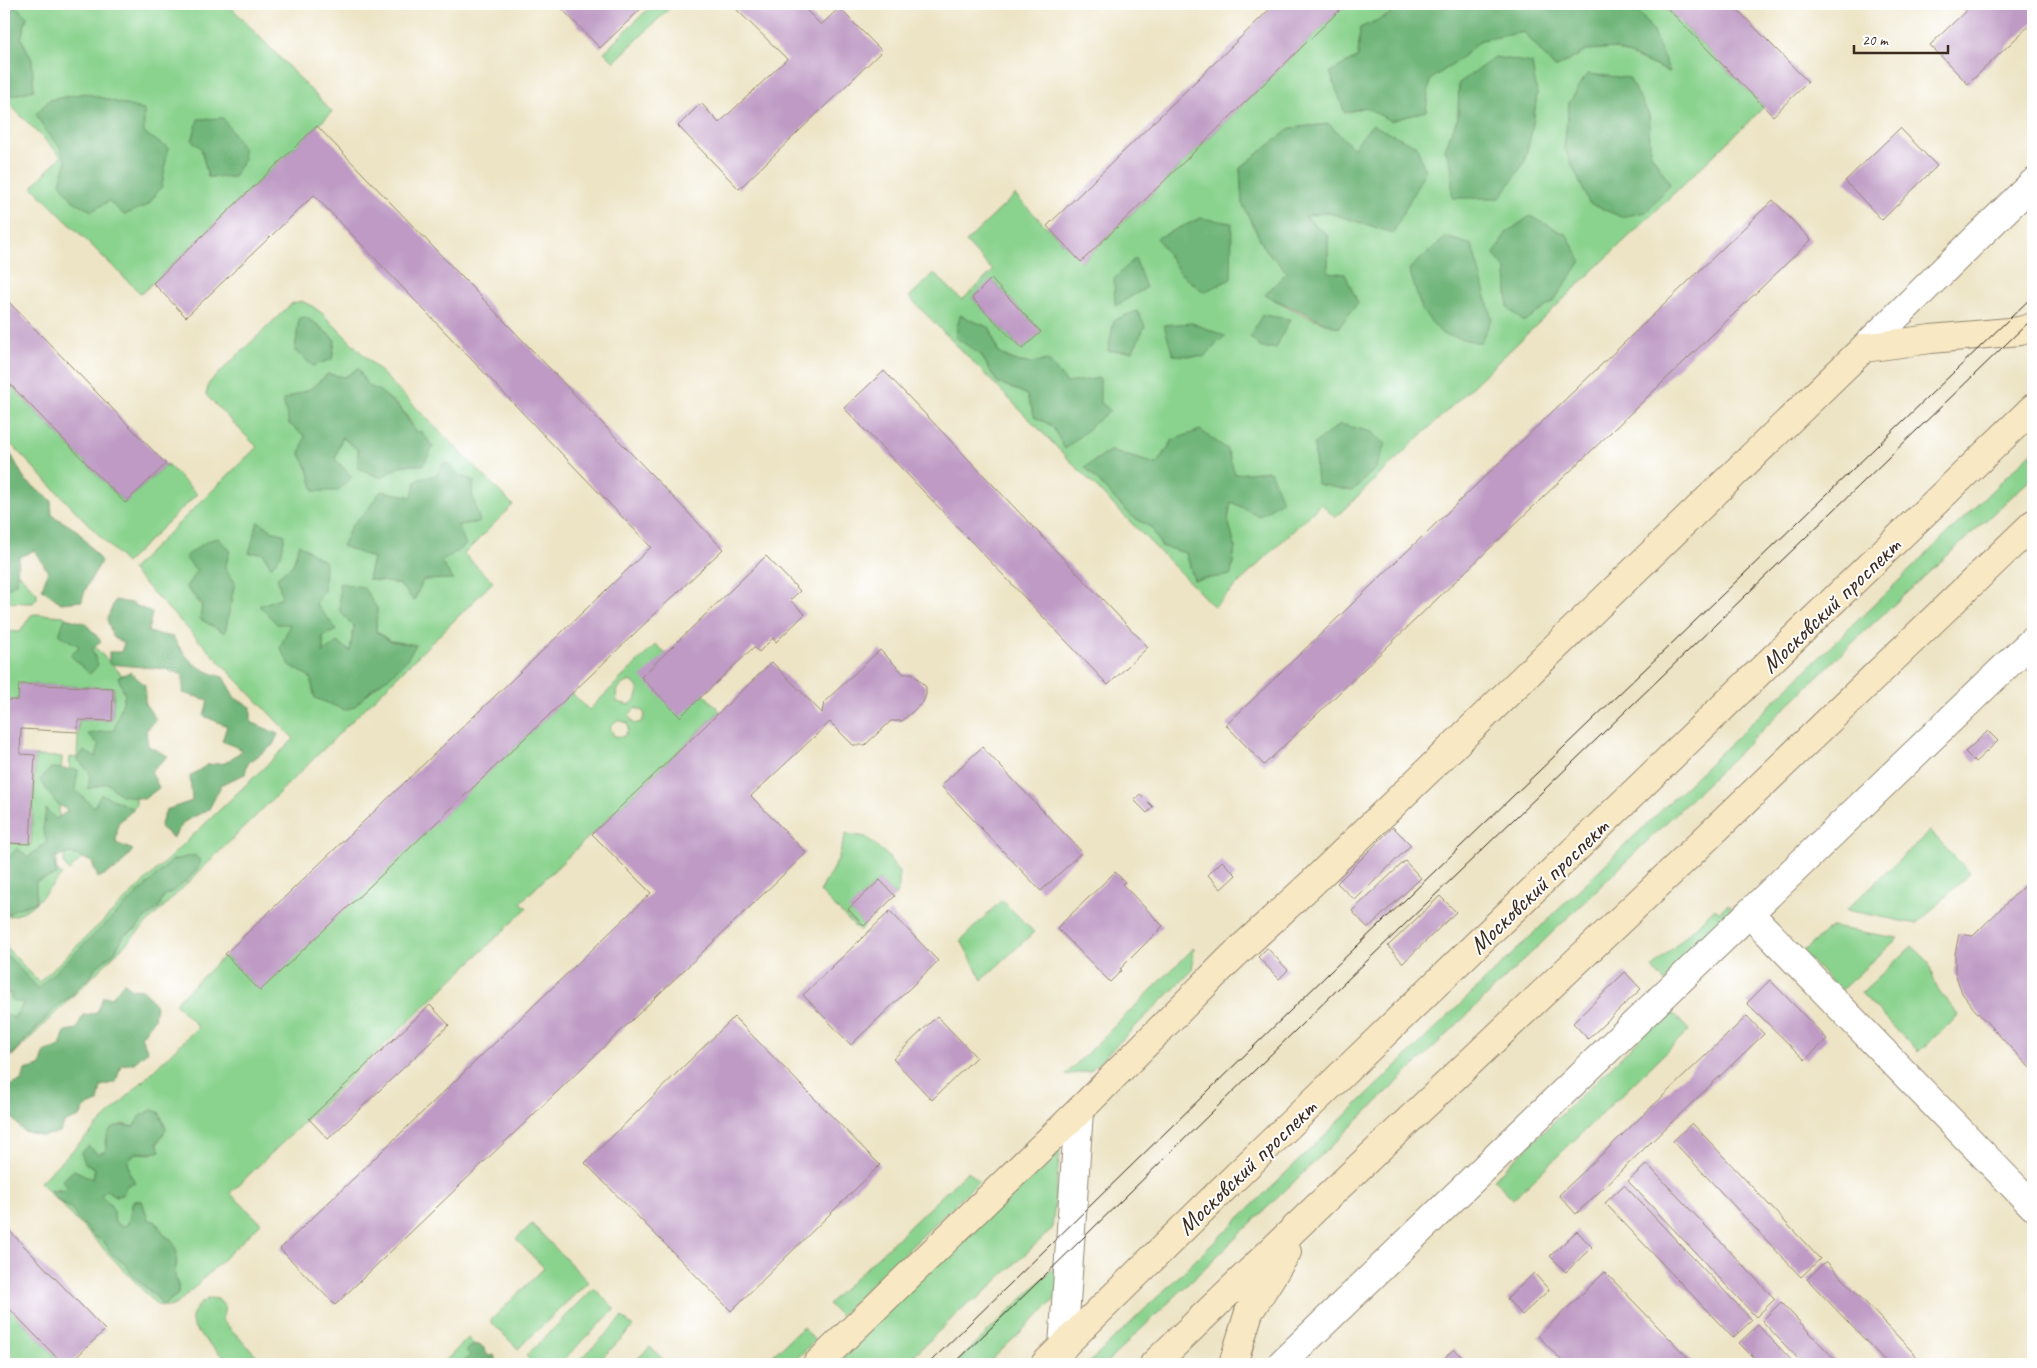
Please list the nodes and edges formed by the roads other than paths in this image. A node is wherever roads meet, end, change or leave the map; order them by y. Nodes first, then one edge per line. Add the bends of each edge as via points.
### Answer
1 (2033, 183) edge
2 (2033, 327) edge
3 (1864, 348) junction
4 (2033, 408) edge
5 (2033, 524) edge
6 (2033, 640) edge
7 (1749, 914) junction
8 (1079, 1111) junction
9 (2033, 1206) edge
10 (1315, 1209) junction
11 (1054, 1356) edge
12 (817, 1364) edge
13 (1154, 1364) edge
14 (1233, 1364) edge
15 (1281, 1364) edge

1 - 3 street
2 - 3 main road
3 - 8 main road via 1231,958
4 - 11 main road, Московский проспект
5 - 10 main road
6 - 7 street
7 - 9 street
7 - 15 street
8 - 11 street
8 - 12 main road
10 - 13 main road
10 - 14 main road via 1249,1312

